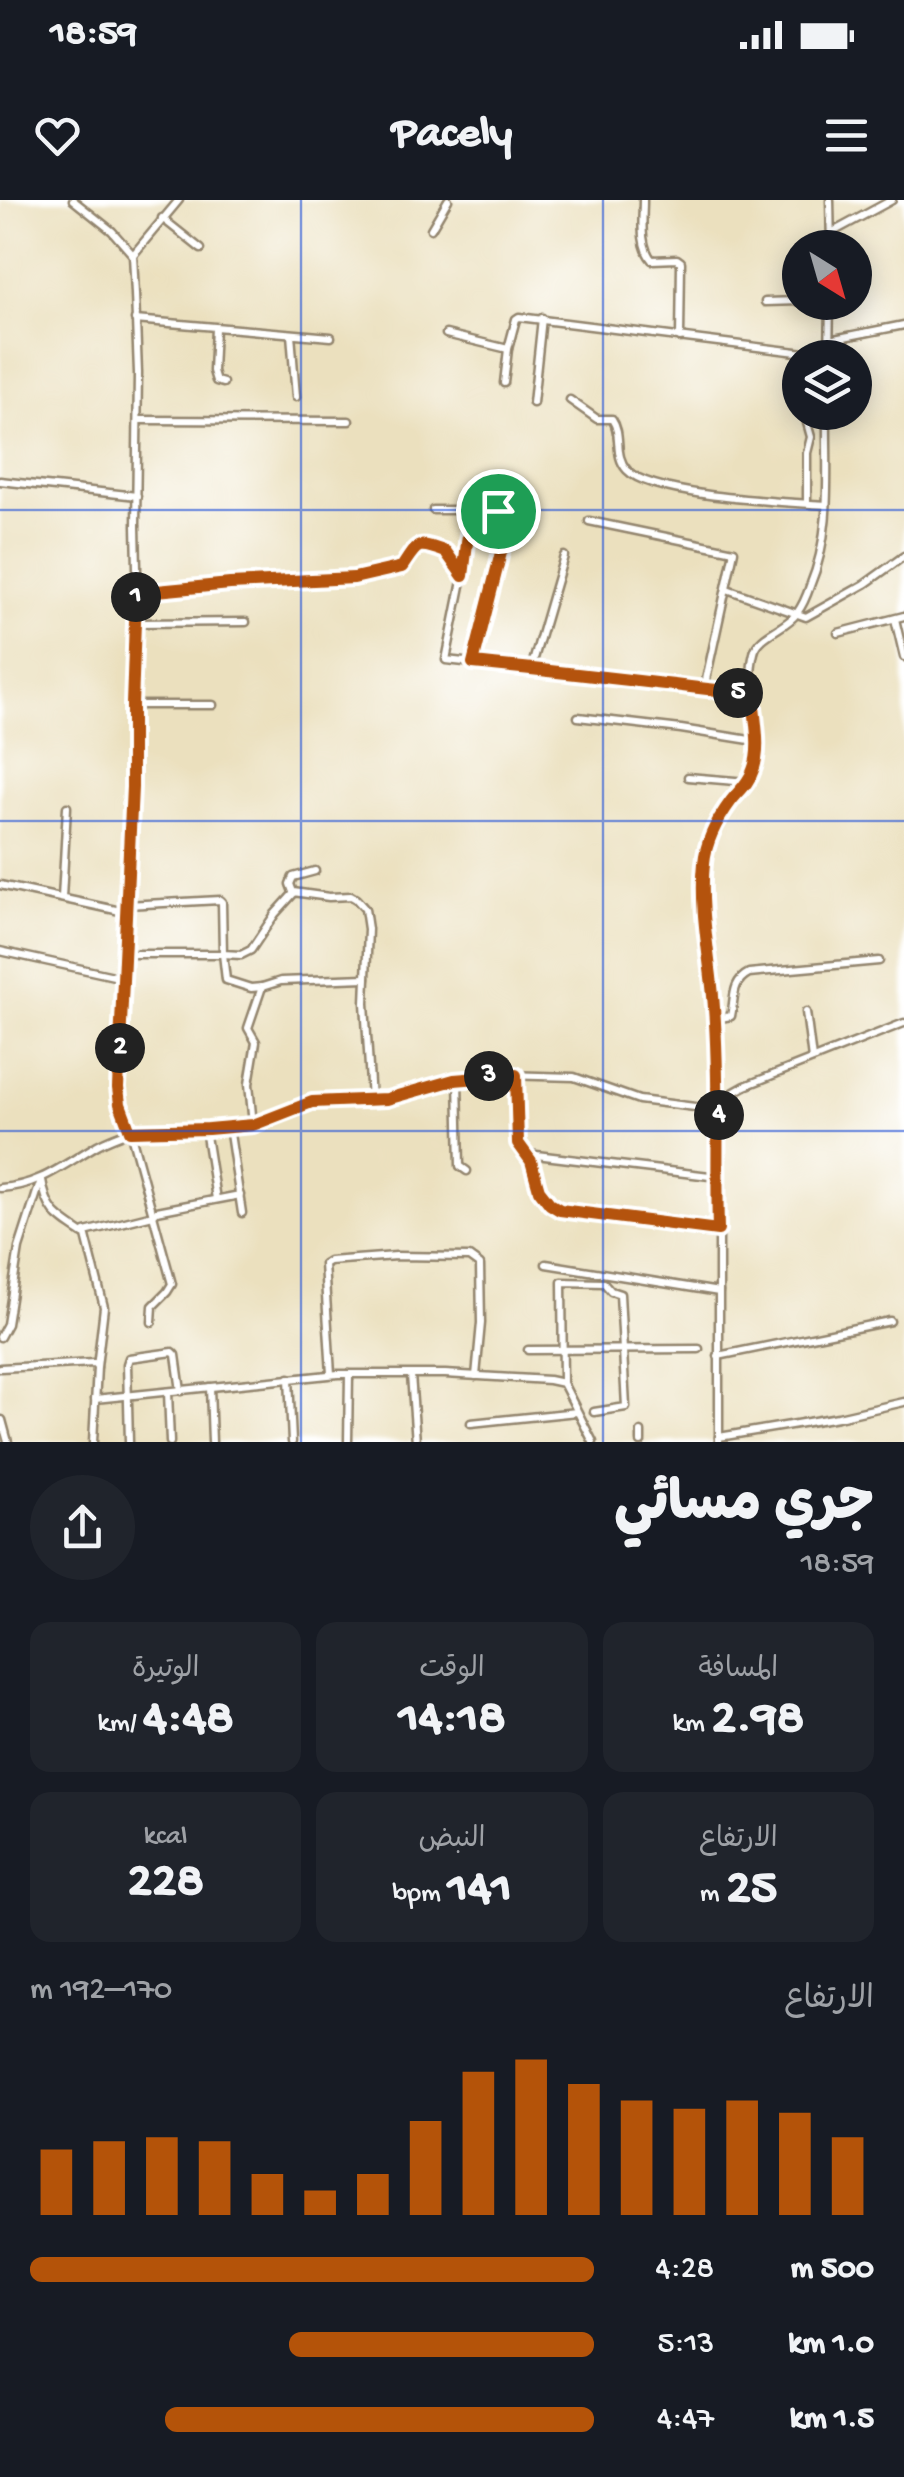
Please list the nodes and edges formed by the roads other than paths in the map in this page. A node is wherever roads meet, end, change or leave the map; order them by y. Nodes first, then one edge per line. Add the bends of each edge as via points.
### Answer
1 (73, 200) edge
2 (178, 200) edge
3 (448, 200) edge
4 (643, 200) edge
5 (830, 200) edge
6 (892, 200) edge
7 (162, 218) junction
8 (431, 230) dead end
9 (831, 230) edge
10 (838, 230) edge
11 (200, 249) dead end
12 (133, 255) junction
13 (765, 302) dead end
14 (782, 302) edge
15 (542, 318) junction
16 (135, 320) junction
17 (830, 320) edge
18 (904, 324) edge
19 (215, 328) junction
20 (291, 334) junction
21 (446, 334) dead end
22 (331, 338) dead end
23 (680, 338) junction
24 (829, 340) joint
25 (508, 349) junction
26 (782, 351) edge
27 (223, 383) dead end
28 (504, 383) dead end
29 (296, 397) dead end
30 (570, 400) dead end
31 (533, 403) dead end
32 (138, 420) junction
33 (350, 421) dead end
34 (809, 430) edge
35 (826, 430) edge
36 (0, 481) edge
37 (137, 496) junction
38 (807, 503) junction
39 (826, 505) junction
40 (433, 510) dead end
41 (471, 510) junction
42 (589, 521) dead end
43 (564, 556) dead end
44 (904, 556) edge
45 (463, 576) junction
46 (728, 589) junction
47 (136, 593) junction
48 (798, 612) junction
49 (900, 618) edge
50 (246, 622) dead end
51 (135, 623) junction
52 (838, 633) dead end
53 (904, 657) edge
54 (473, 663) junction
55 (531, 668) junction
56 (704, 689) junction
57 (753, 694) junction
58 (132, 705) junction
59 (213, 705) dead end
60 (578, 717) dead end
61 (756, 741) junction
62 (688, 776) dead end
63 (748, 782) junction
64 (67, 808) dead end
65 (315, 870) dead end
66 (0, 885) edge
67 (294, 893) junction
68 (62, 898) junction
69 (126, 909) junction
70 (0, 951) edge
71 (124, 954) junction
72 (223, 954) junction
73 (879, 961) dead end
74 (123, 978) junction
75 (366, 978) junction
76 (262, 988) junction
77 (806, 1012) dead end
78 (715, 1020) junction
79 (904, 1023) edge
80 (812, 1059) junction
81 (516, 1075) junction
82 (458, 1079) junction
83 (371, 1100) junction
84 (720, 1110) junction
85 (253, 1125) junction
86 (229, 1127) junction
87 (205, 1129) junction
88 (130, 1131) junction
89 (528, 1154) junction
90 (467, 1170) dead end
91 (718, 1177) junction
92 (42, 1179) junction
93 (0, 1188) edge
94 (240, 1195) junction
95 (216, 1199) junction
96 (242, 1213) dead end
97 (153, 1216) junction
98 (718, 1230) junction
99 (84, 1234) junction
100 (546, 1264) dead end
101 (719, 1292) junction
102 (890, 1321) dead end
103 (152, 1322) dead end
104 (0, 1337) edge
105 (623, 1348) junction
106 (564, 1349) junction
107 (699, 1349) dead end
108 (528, 1350) dead end
109 (718, 1356) junction
110 (97, 1367) junction
111 (0, 1368) edge
112 (331, 1374) junction
113 (349, 1374) junction
114 (411, 1375) junction
115 (476, 1376) junction
116 (289, 1378) junction
117 (564, 1383) junction
118 (210, 1387) junction
119 (181, 1391) junction
120 (168, 1392) junction
121 (128, 1396) junction
122 (95, 1399) junction
123 (904, 1402) edge
124 (577, 1412) junction
125 (594, 1412) dead end
126 (2, 1420) edge
127 (472, 1422) dead end
128 (641, 1432) dead end
129 (719, 1439) edge
130 (8, 1442) edge
131 (93, 1442) edge
132 (129, 1442) edge
133 (170, 1442) edge
134 (212, 1442) edge
135 (292, 1442) edge
136 (348, 1442) edge
137 (416, 1442) edge
138 (593, 1442) edge
139 (641, 1442) edge

1 - 12 street
2 - 7 street
3 - 8 street
4 - 23 street via 647,256 681,262
5 - 9 street
6 - 10 street
7 - 11 street
7 - 12 street
12 - 16 street
13 - 14 street
15 - 23 street
15 - 25 street via 517,318
15 - 31 street
16 - 19 street
16 - 32 street
17 - 24 street
18 - 24 street
19 - 20 street
19 - 27 street via 213,371
20 - 22 street
20 - 29 street
21 - 25 street
23 - 26 street
25 - 28 street
30 - 38 street via 596,419 612,419 620,460 634,476 726,498
32 - 33 street
32 - 37 street
34 - 38 street
35 - 39 street
36 - 37 street
37 - 47 street
38 - 39 street
39 - 48 street via 822,551
40 - 41 street
41 - 45 street
41 - 54 street via 510,517
42 - 46 street via 734,551
43 - 55 street
44 - 48 street via 821,610
45 - 47 street via 446,552 418,546 402,567 354,578
45 - 54 street via 446,660
46 - 48 street
46 - 56 street
47 - 51 street
48 - 57 street via 755,648
49 - 52 street
49 - 53 street
50 - 51 street
51 - 58 street
54 - 55 street
55 - 56 street
56 - 57 street
57 - 61 street
58 - 59 street
58 - 69 street
60 - 61 street
61 - 63 street
62 - 63 street
63 - 78 street via 706,850 703,892
64 - 68 street
65 - 67 street via 292,877
66 - 68 street
67 - 72 street via 251,950
67 - 75 street via 350,896 361,904 368,930
68 - 69 street
69 - 71 street
69 - 72 street via 220,900
70 - 74 street
71 - 72 street
71 - 74 street
72 - 76 street via 226,980
73 - 78 street via 749,972 736,986 730,1016
74 - 88 street via 118,1094
75 - 76 street
75 - 83 street
76 - 85 street via 248,1028 256,1042 248,1084
77 - 80 street
78 - 84 street
79 - 80 street
80 - 84 street via 736,1090
81 - 82 street
81 - 84 street via 574,1077 639,1100
81 - 89 street via 518,1143
82 - 83 street
82 - 90 street via 460,1166
83 - 85 street via 312,1102
84 - 91 street
85 - 86 street
86 - 87 street
86 - 94 street
87 - 88 street
87 - 95 street
88 - 92 street
88 - 97 street
89 - 91 street
89 - 98 street via 539,1190 560,1210
91 - 98 street
92 - 93 street
92 - 99 street via 45,1204
92 - 104 street
94 - 95 street
94 - 96 street
95 - 97 street
97 - 99 street
97 - 103 street via 172,1284 153,1306
98 - 101 street
99 - 110 street via 104,1307
100 - 101 street
101 - 109 street
102 - 109 street
105 - 106 street
105 - 106 street via 620,1294 604,1283 565,1280
105 - 107 street
105 - 125 street via 626,1408
106 - 108 street
106 - 117 street
109 - 129 street
110 - 111 street via 92,1362
110 - 122 street
112 - 113 street
112 - 115 street via 324,1264 396,1256 469,1258 480,1265
112 - 116 street
113 - 114 street
113 - 136 street
114 - 115 street
114 - 137 street
115 - 117 street
116 - 118 street
116 - 135 street
117 - 124 street
118 - 119 street
118 - 134 street
119 - 120 street
119 - 121 street via 170,1351 129,1358
120 - 121 street
120 - 133 street
121 - 122 street
121 - 132 street
122 - 131 street
123 - 129 street
124 - 127 street
124 - 138 street
126 - 130 street
128 - 139 street

